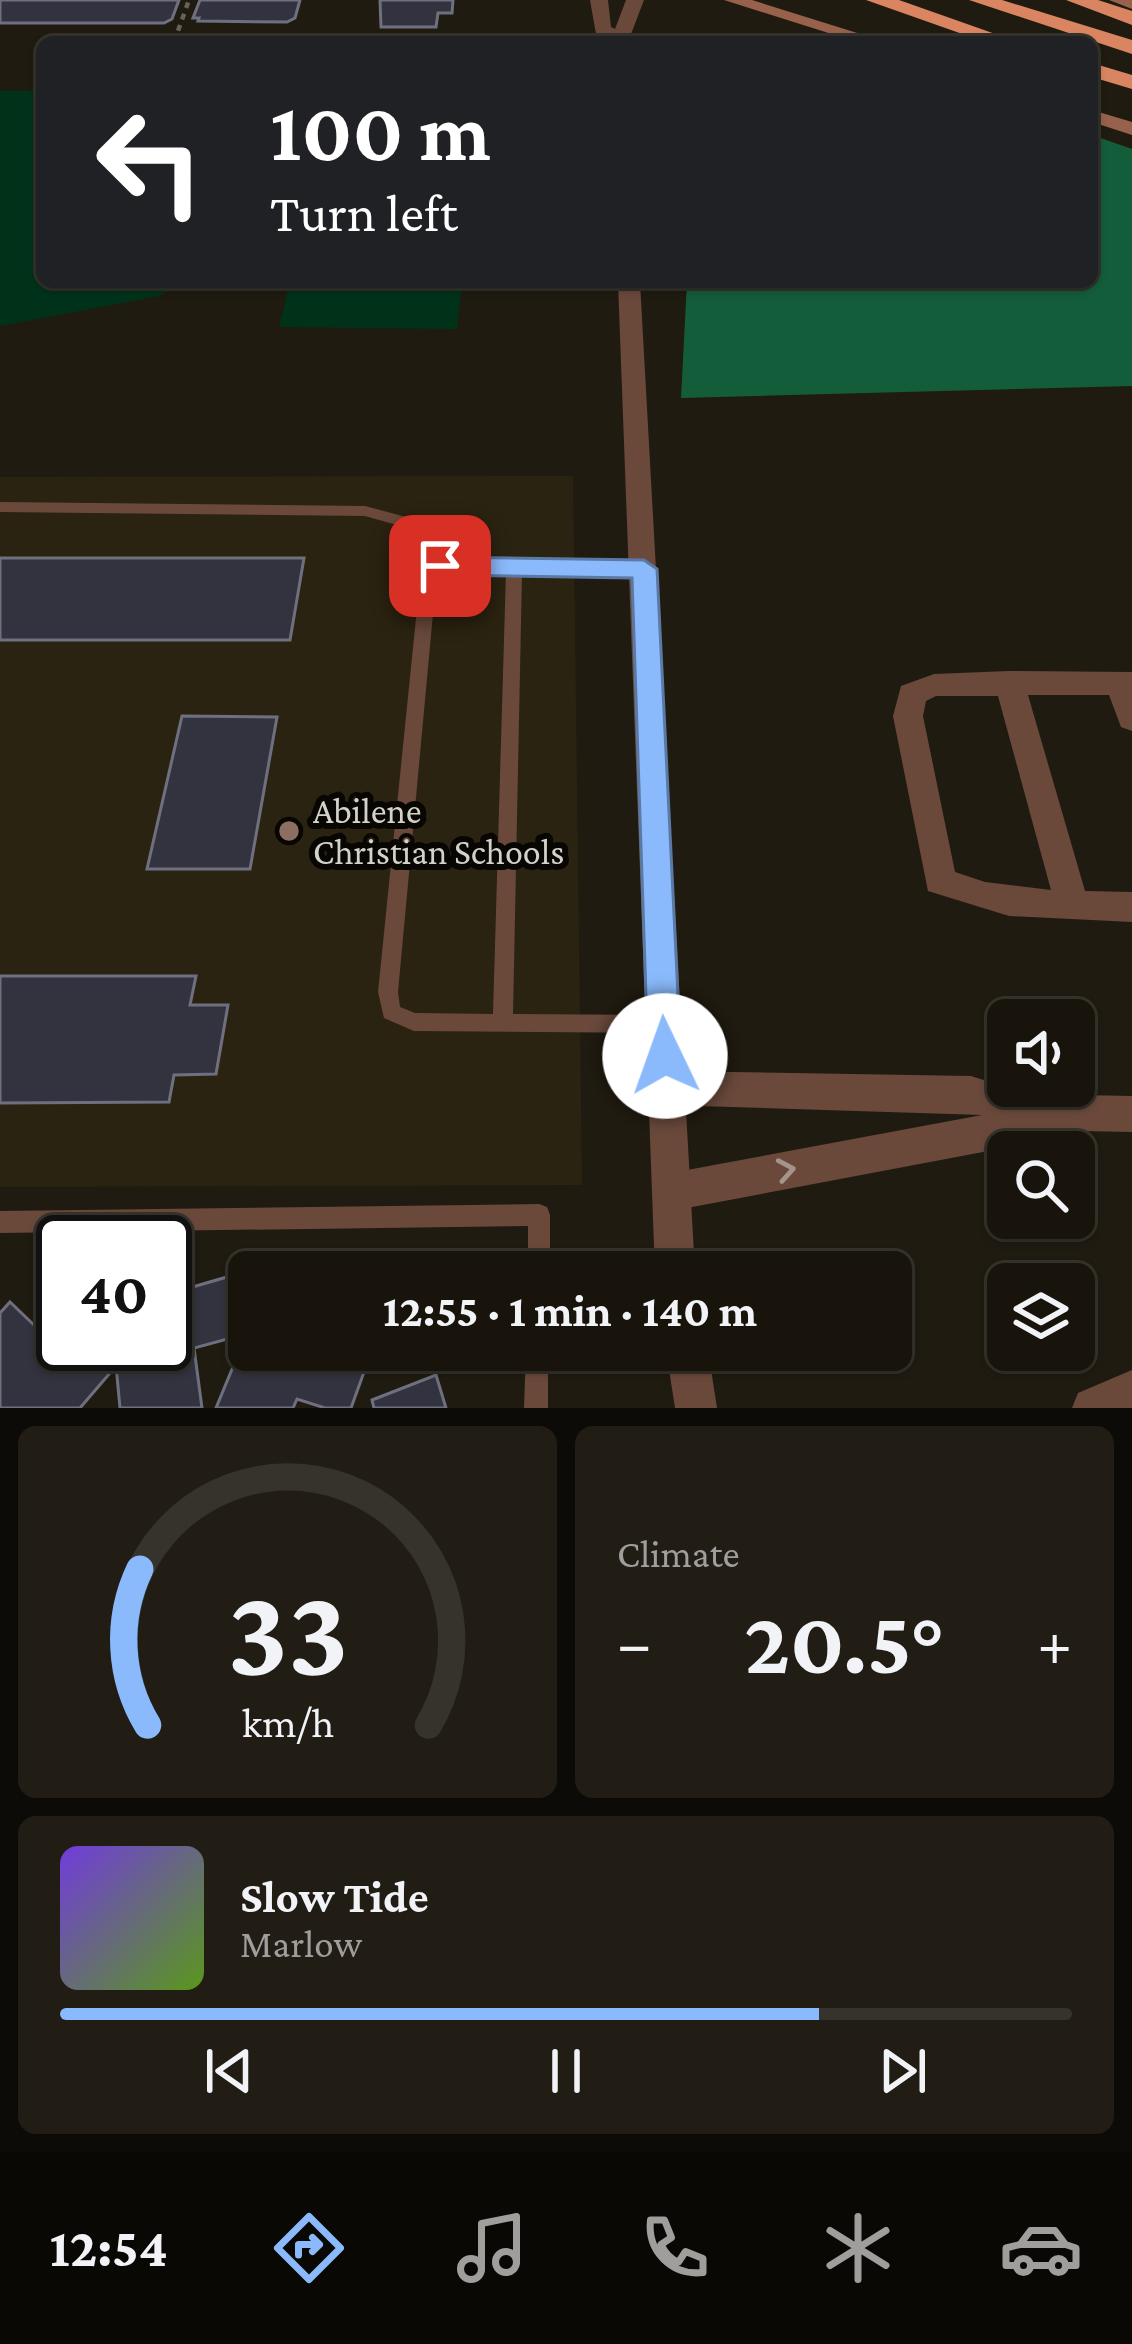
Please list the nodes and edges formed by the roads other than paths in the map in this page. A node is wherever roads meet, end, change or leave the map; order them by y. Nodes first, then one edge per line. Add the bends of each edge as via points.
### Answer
1 (599, 0) edge
2 (635, 0) edge
3 (733, 0) edge
4 (877, 0) edge
5 (980, 0) edge
6 (1077, 0) edge
7 (1118, 0) edge
8 (1132, 4) edge
9 (1132, 18) edge
10 (613, 36) edge
11 (620, 36) edge
12 (856, 36) edge
13 (988, 36) edge
14 (1096, 36) edge
15 (1098, 36) edge
16 (1132, 47) edge
17 (1098, 72) edge
18 (1132, 82) edge
19 (1098, 98) edge
20 (1132, 107) edge
21 (1098, 118) edge
22 (1132, 129) edge
23 (629, 288) edge
24 (0, 507) edge
25 (440, 566) junction
26 (514, 568) junction
27 (644, 569) junction
28 (1009, 682) junction
29 (1126, 683) edge
30 (1132, 718) edge
31 (1072, 904) junction
32 (1132, 907) edge
33 (503, 1023) junction
34 (663, 1024) junction
35 (667, 1088) junction
36 (1027, 1112) junction
37 (1132, 1114) edge
38 (671, 1192) junction
39 (0, 1222) edge
40 (538, 1251) edge
41 (673, 1251) edge
42 (537, 1371) edge
43 (679, 1371) edge
44 (690, 1371) edge
45 (1132, 1390) edge
46 (536, 1408) edge
47 (680, 1408) edge
48 (696, 1408) edge
49 (1093, 1408) edge

1 - 10 street via 602,30
2 - 11 street
3 - 12 main road
4 - 13 highway
5 - 14 highway
6 - 9 highway
7 - 8 main road
15 - 16 highway
17 - 18 highway
19 - 20 highway
21 - 22 main road
23 - 27 street
24 - 25 lane via 365,511 416,525
25 - 26 lane
25 - 33 lane via 428,579 388,992 391,1012 414,1022
26 - 27 lane
26 - 33 lane
27 - 34 street
28 - 29 street
28 - 31 street
28 - 31 street via 934,685 912,694 908,716 940,881 968,895
29 - 30 street
31 - 32 street
33 - 34 lane
34 - 35 street
35 - 36 street via 971,1094
35 - 38 street
36 - 37 street
38 -> 36 street via 983,1134
38 - 41 street
39 - 40 lane via 539,1215
42 - 46 lane
43 - 47 street
44 - 48 street
45 - 49 street

